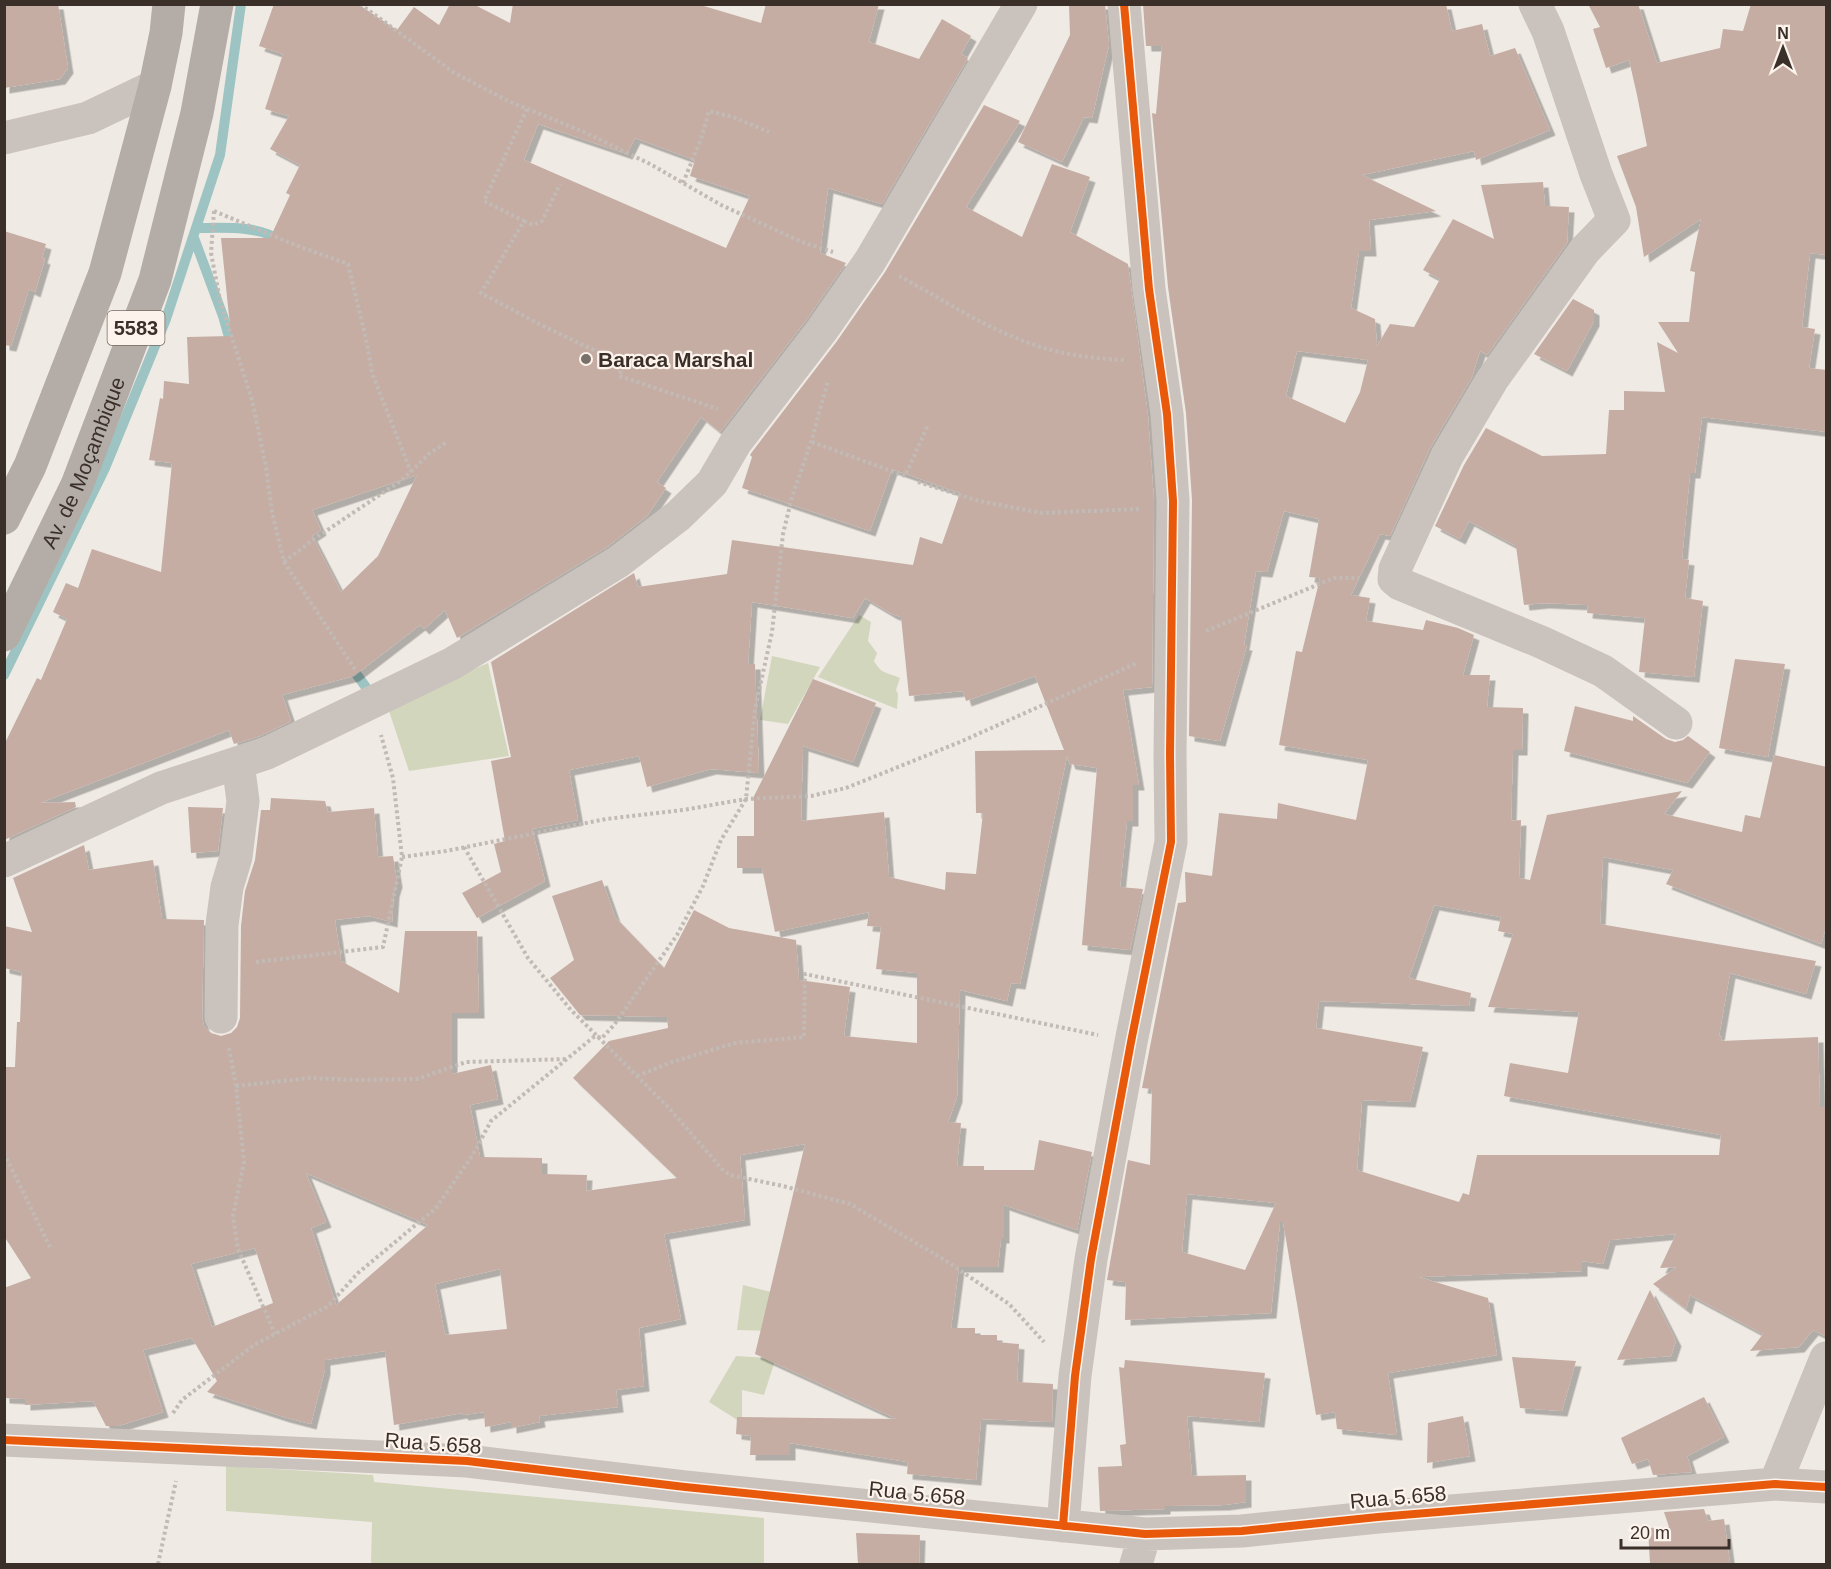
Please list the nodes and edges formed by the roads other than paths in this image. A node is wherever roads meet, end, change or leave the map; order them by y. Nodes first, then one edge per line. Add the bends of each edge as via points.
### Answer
1 (169, 4) edge
2 (217, 4) edge
3 (1021, 4) edge
4 (1124, 4) edge
5 (1535, 4) edge
6 (155, 86) junction
7 (4, 138) edge
8 (4, 518) edge
9 (4, 635) edge
10 (1676, 723) dead end
11 (238, 763) junction
12 (4, 861) edge
13 (221, 1017) road end
14 (1827, 1358) edge
15 (4, 1440) edge
16 (1775, 1484) junction
17 (1827, 1487) edge
18 (1063, 1526) junction
19 (1140, 1549) edge

1 - 6 highway, 5583
2 - 9 highway, Av. de Moçambique / 5583 via 197,113 155,280 77,485
3 - 11 street via 868,264 736,442 712,483 678,516 618,562 453,663
4 - 18 street via 1149,289 1167,414 1173,501 1171,842 1091,1259 1075,1376
5 - 10 street via 1614,220 1585,250 1492,380 1447,456 1395,569 1394,579 1603,671
6 - 7 street via 87,118
6 - 8 highway, 5583 via 105,273 30,465
11 - 12 street via 161,788
11 - 13 street via 243,801 222,924
14 - 16 street
15 - 18 street, Rua 5.658 via 468,1461
16 - 17 street, Rua 5.658
16 - 19 street, Rua 5.658 via 1378,1516 1242,1531
18 - 19 street, Rua 5.658

